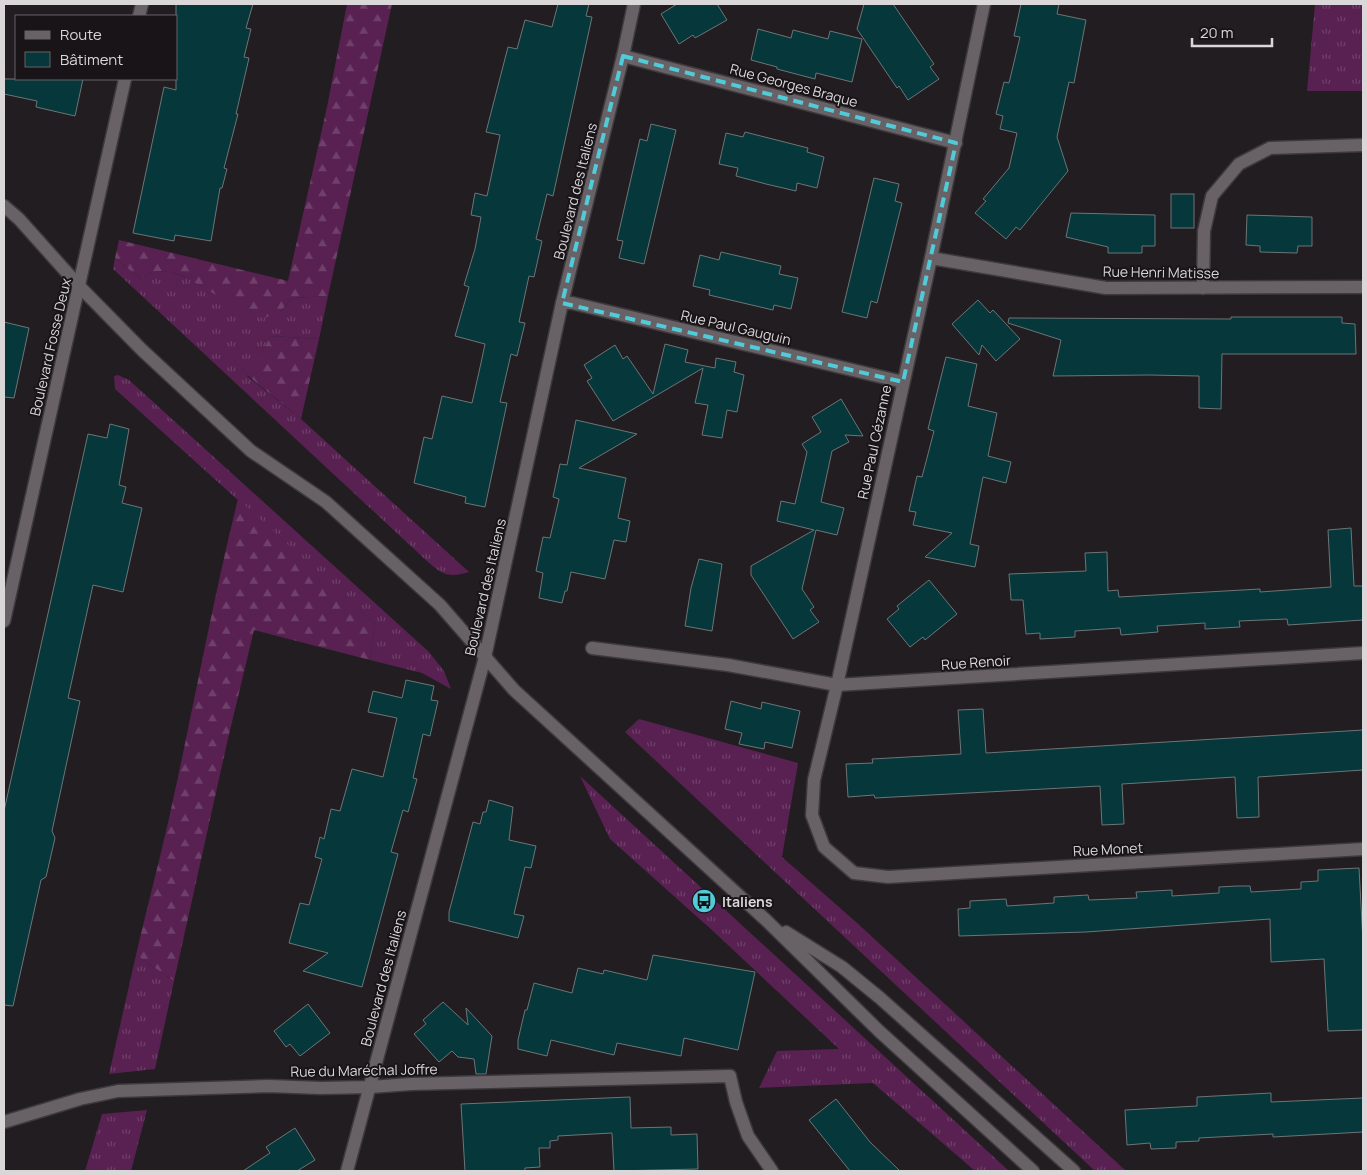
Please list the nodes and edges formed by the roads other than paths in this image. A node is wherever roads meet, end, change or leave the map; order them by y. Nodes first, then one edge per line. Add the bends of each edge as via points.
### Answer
1 (634, 4) edge
2 (984, 4) edge
3 (624, 56) junction
4 (125, 80) edge
5 (956, 143) junction
6 (1363, 145) edge
7 (4, 206) edge
8 (931, 258) junction
9 (79, 286) junction
10 (1363, 287) edge
11 (1203, 288) junction
12 (562, 304) junction
13 (903, 382) junction
14 (8, 573) edge
15 (4, 621) edge
16 (592, 648) dead end
17 (1363, 653) edge
18 (485, 657) junction
19 (837, 685) junction
20 (1363, 850) edge
21 (854, 873) joint
22 (767, 921) junction
23 (370, 1087) junction
24 (4, 1122) edge
25 (347, 1170) edge
26 (772, 1171) edge
27 (1033, 1171) edge
28 (1074, 1171) edge

1 - 3 street, Boulevard des Italiens
2 - 5 street, Rue Paul Cézanne
3 - 5 street, Rue Georges Braque
3 - 12 street, Boulevard des Italiens
4 - 9 street, Boulevard Fosse Deux
5 - 8 street, Rue Paul Cézanne
6 - 11 street via 1270,148 1239,164 1212,196 1204,231
7 - 9 street
8 - 11 street, Rue Henri Matisse via 1106,288
8 - 13 street, Rue Paul Cézanne
9 - 14 street, Boulevard Fosse Deux
9 - 18 street via 142,350 252,451 326,502 440,605
10 - 11 street, Rue Henri Matisse
12 - 13 street, Rue Paul Gauguin via 572,303
12 - 18 street, Boulevard des Italiens
13 - 19 street, Rue Paul Cézanne
14 - 15 street, Boulevard Fosse Deux
16 - 19 street, Rue Renoir via 728,665
17 - 19 street, Rue Renoir
18 - 22 street via 514,690
18 - 23 street, Boulevard des Italiens
19 - 21 street, Rue Paul Cézanne via 814,780 812,815 824,846
20 - 21 street, Rue Monet via 888,877
22 - 27 street via 879,1031
22 - 28 street via 842,967
23 - 24 street, Rue du Maréchal Joffre via 269,1086 118,1091
23 - 25 street, Boulevard des Italiens
23 - 26 street, Rue du Maréchal Joffre via 730,1076 748,1136

